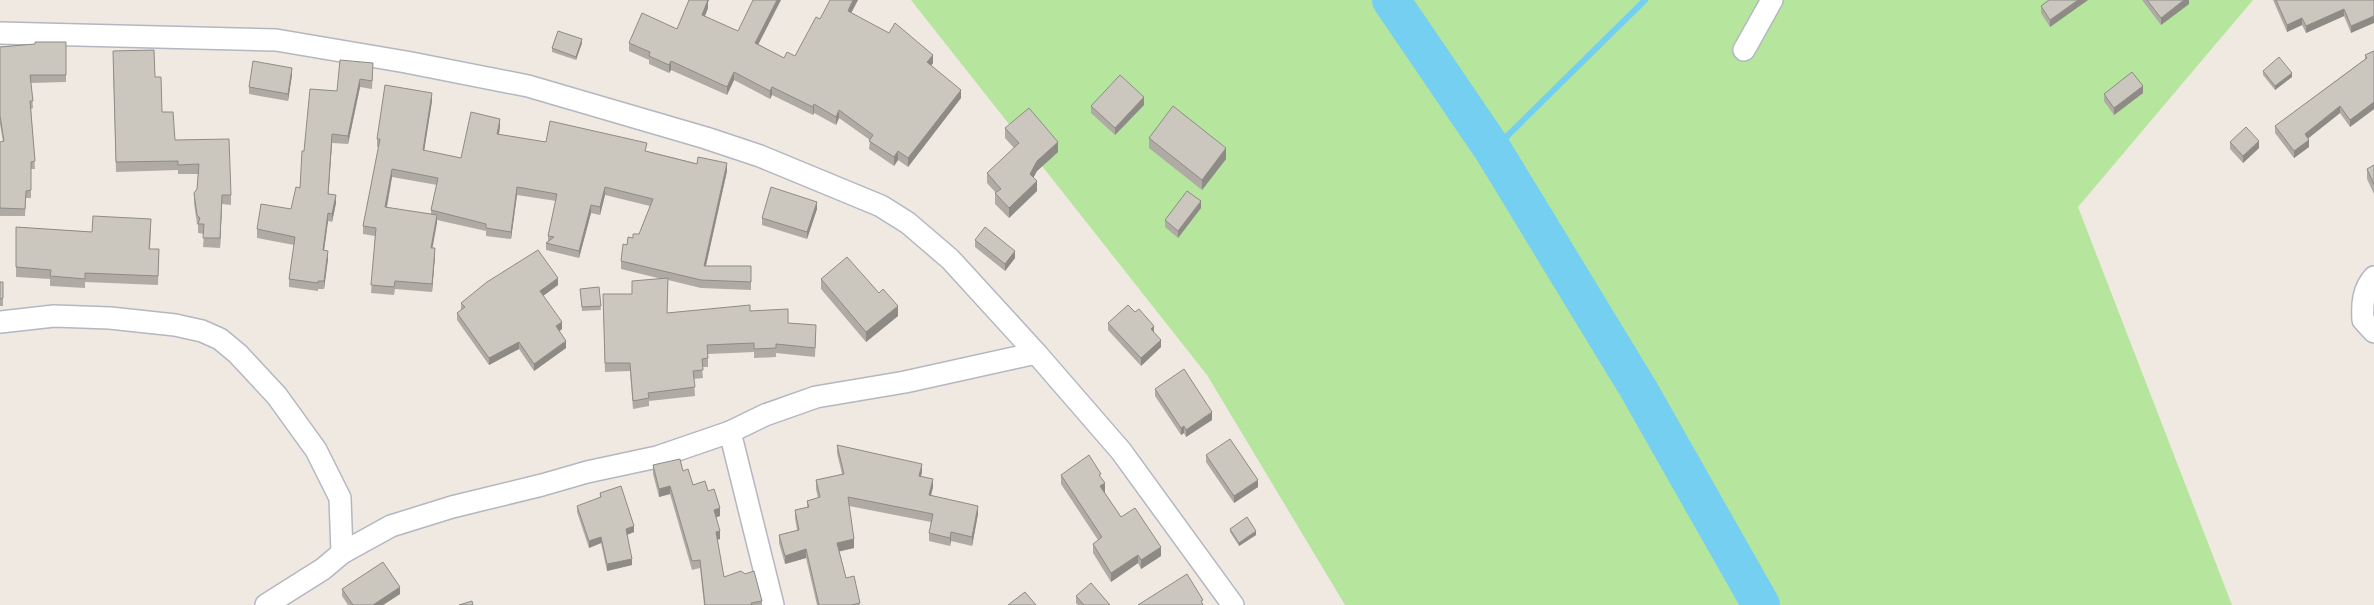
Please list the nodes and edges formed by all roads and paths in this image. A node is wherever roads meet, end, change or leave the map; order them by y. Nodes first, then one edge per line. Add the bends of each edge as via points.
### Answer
1 (1772, 0) edge
2 (0, 33) edge
3 (1744, 50) dead end
4 (2374, 277) edge
5 (0, 322) edge
6 (2374, 332) edge
7 (1036, 352) junction
8 (730, 432) junction
9 (342, 552) junction
10 (266, 605) edge
11 (773, 605) edge
12 (1233, 605) edge

1 - 3 street
2 - 7 street via 276,40 528,86 706,138 760,156 882,206 908,223 950,259
4 - 6 street via 2367,285 2362,305 2363,320
5 - 9 street via 54,316 110,318 175,325 220,339 277,396 316,450 340,498
7 - 8 street via 905,382 816,397 765,414
7 - 12 street via 1121,451
8 - 9 street via 656,457 452,507 391,526
8 - 11 street
9 - 10 street via 322,569

